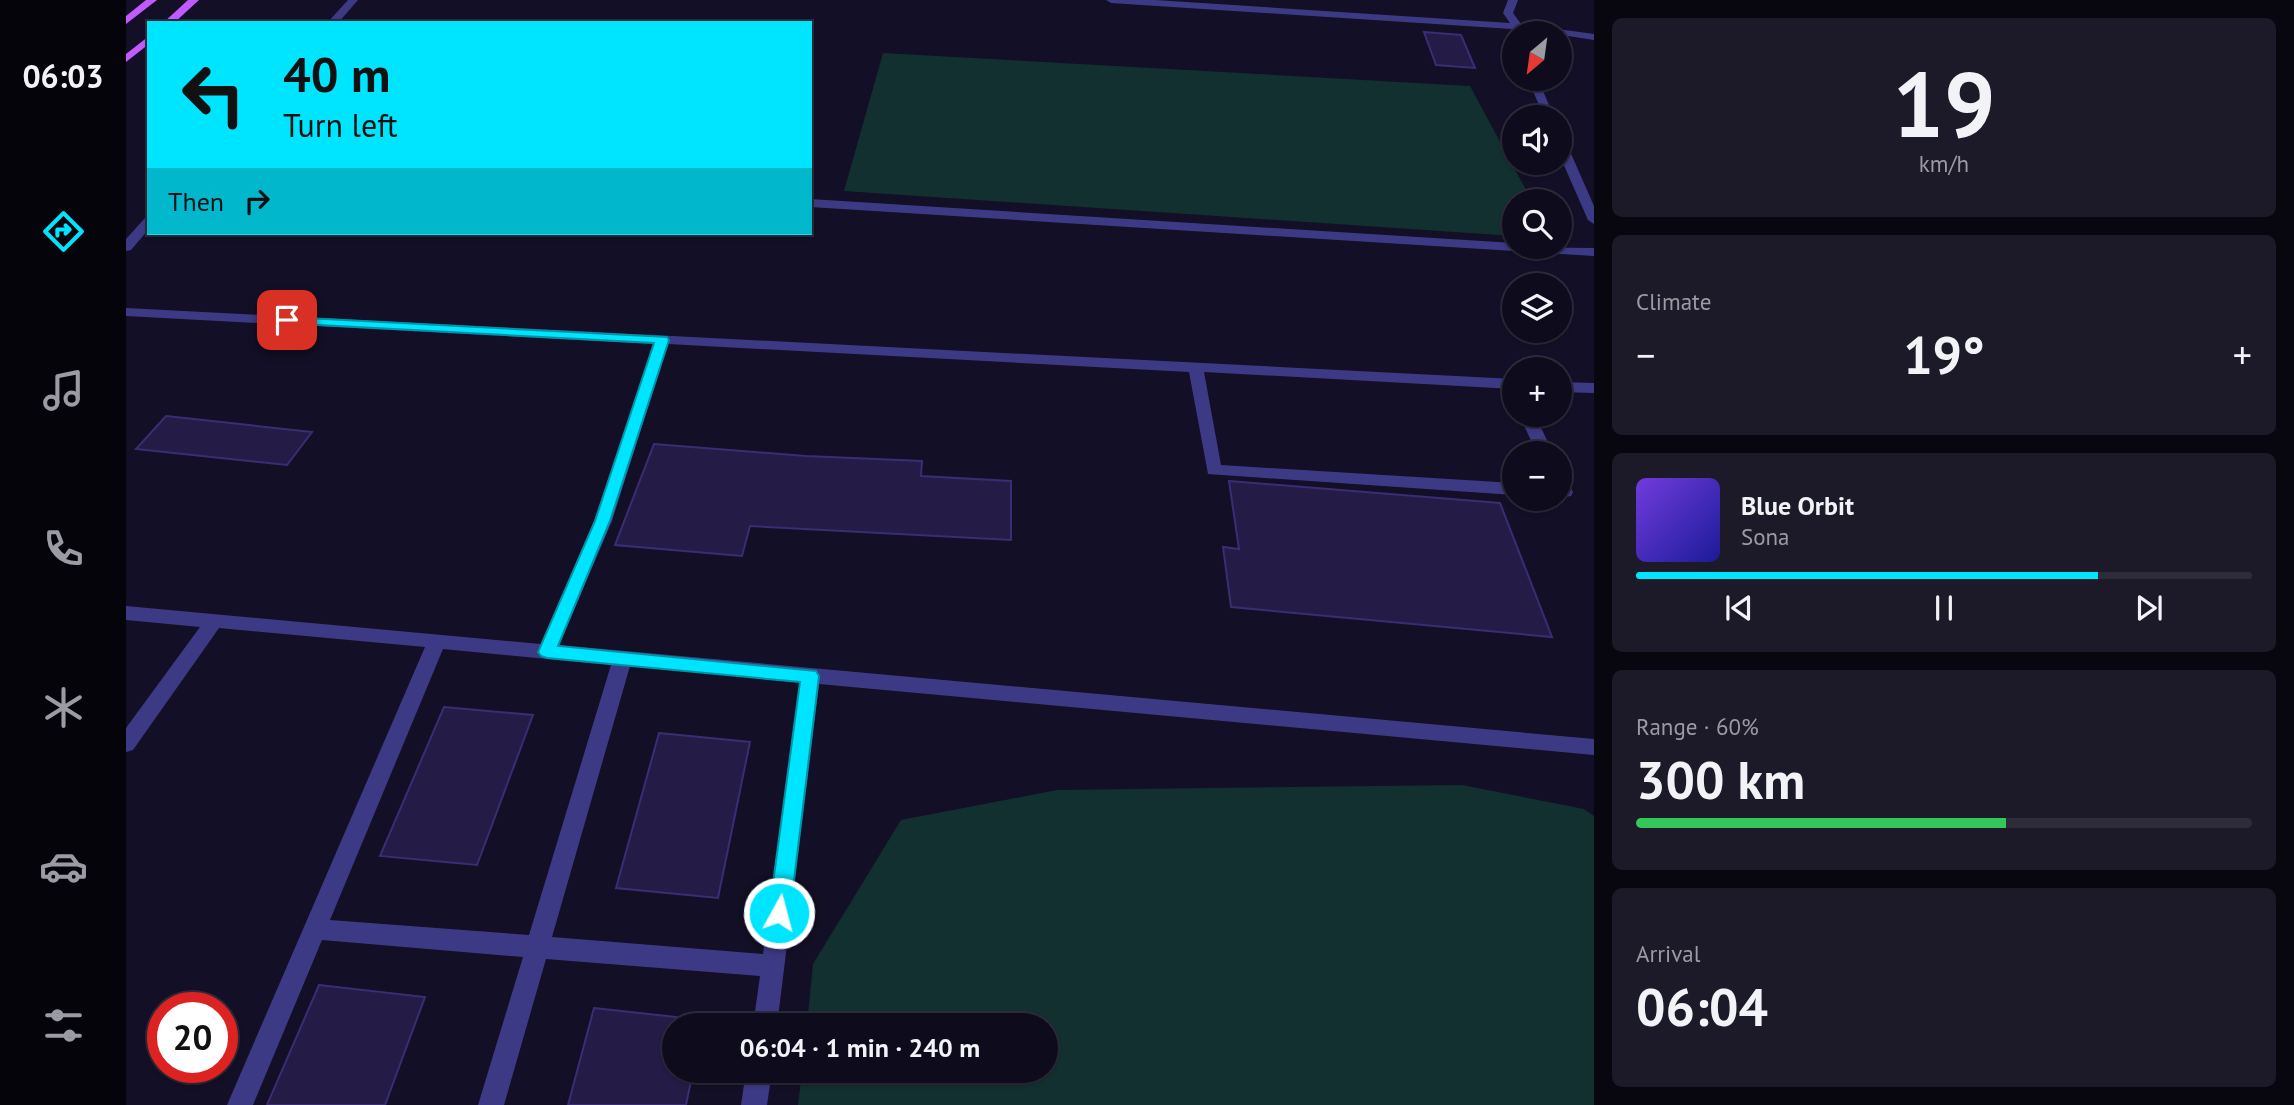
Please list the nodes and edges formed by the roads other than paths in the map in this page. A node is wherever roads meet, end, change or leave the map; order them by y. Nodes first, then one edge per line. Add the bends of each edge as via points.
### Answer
1 (152, 0) edge
2 (194, 0) edge
3 (353, 0) edge
4 (1111, 0) edge
5 (1513, 0) edge
6 (170, 21) edge
7 (334, 21) edge
8 (1512, 21) edge
9 (126, 22) edge
10 (1502, 29) edge
11 (1572, 35) edge
12 (1594, 37) edge
13 (147, 41) edge
14 (126, 59) edge
15 (1572, 170) edge
16 (812, 202) edge
17 (1594, 220) edge
18 (147, 223) edge
19 (126, 247) edge
20 (1594, 252) edge
21 (126, 312) edge
22 (662, 340) junction
23 (1196, 368) junction
24 (1502, 385) edge
25 (1572, 387) edge
26 (1594, 388) edge
27 (1502, 488) edge
28 (126, 613) edge
29 (214, 621) junction
30 (437, 641) junction
31 (547, 652) junction
32 (624, 658) junction
33 (810, 676) junction
34 (126, 744) edge
35 (1594, 747) edge
36 (314, 929) junction
37 (538, 947) junction
38 (772, 966) junction
39 (767, 1013) edge
40 (757, 1083) edge
41 (240, 1105) edge
42 (491, 1105) edge
43 (754, 1105) edge

1 - 9 main road
2 - 6 main road
3 - 7 lane
4 - 10 lane
5 - 8 lane via 1508,13
11 - 12 lane
13 - 14 main road
15 - 17 lane
16 - 20 lane
18 - 19 lane
21 - 22 lane
22 - 23 lane
22 - 31 lane via 603,521
23 - 24 lane
23 - 27 lane via 1214,470
25 - 26 lane
28 - 29 lane
29 - 30 lane
29 - 34 lane
30 - 31 lane
30 - 36 lane
31 - 32 lane
32 - 33 lane
32 - 37 lane
33 - 35 lane
33 - 38 lane
36 - 37 lane
36 - 41 lane
37 - 38 lane
37 - 42 lane
38 - 39 lane
40 - 43 lane

